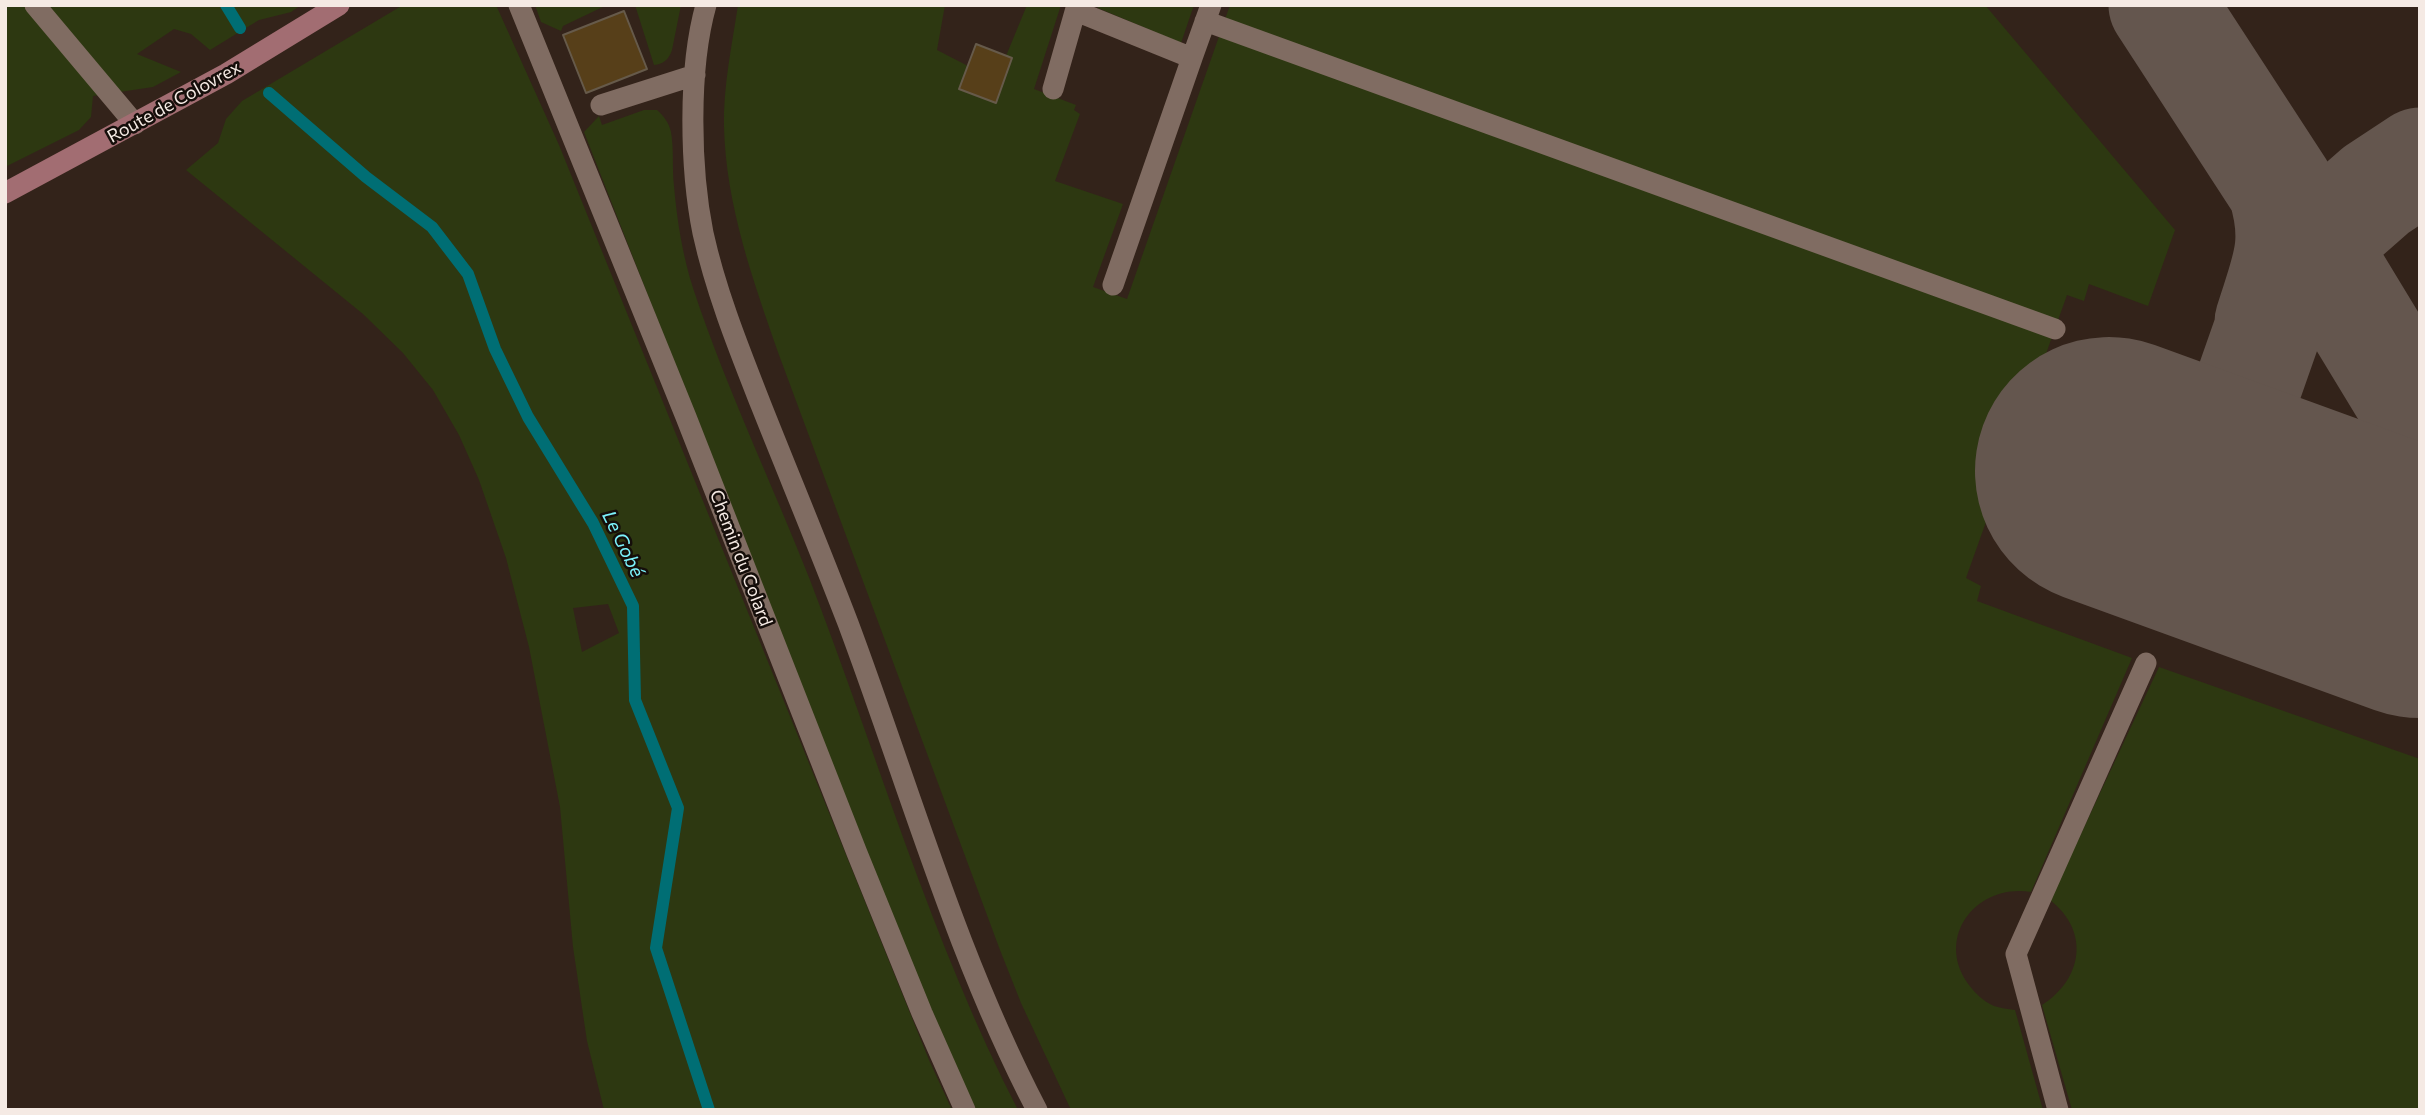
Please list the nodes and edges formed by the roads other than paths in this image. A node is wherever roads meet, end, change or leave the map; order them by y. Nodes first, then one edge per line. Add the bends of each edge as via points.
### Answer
1 (35, 5) edge
2 (340, 5) edge
3 (519, 5) edge
4 (706, 5) edge
5 (1076, 8) edge
6 (1208, 13) edge
7 (1192, 58) junction
8 (695, 75) junction
9 (1053, 89) dead end
10 (601, 105) dead end
11 (135, 124) junction
12 (5, 192) edge
13 (1113, 285) dead end
14 (2055, 329) dead end
15 (2146, 663) dead end
16 (965, 1110) edge
17 (1037, 1110) edge
18 (2058, 1110) edge

1 - 11 street
2 - 11 main road, Route de Colovrex
3 - 16 street, Chemin du Colard via 687,417 857,853
4 - 8 street
5 - 7 street
5 - 9 street
6 - 7 street
6 - 14 street
7 - 13 street
8 - 10 street
8 - 17 street via 695,160 703,232 732,329 848,623 959,935
11 - 12 main road, Route de Colovrex
15 - 18 street via 2015,954

